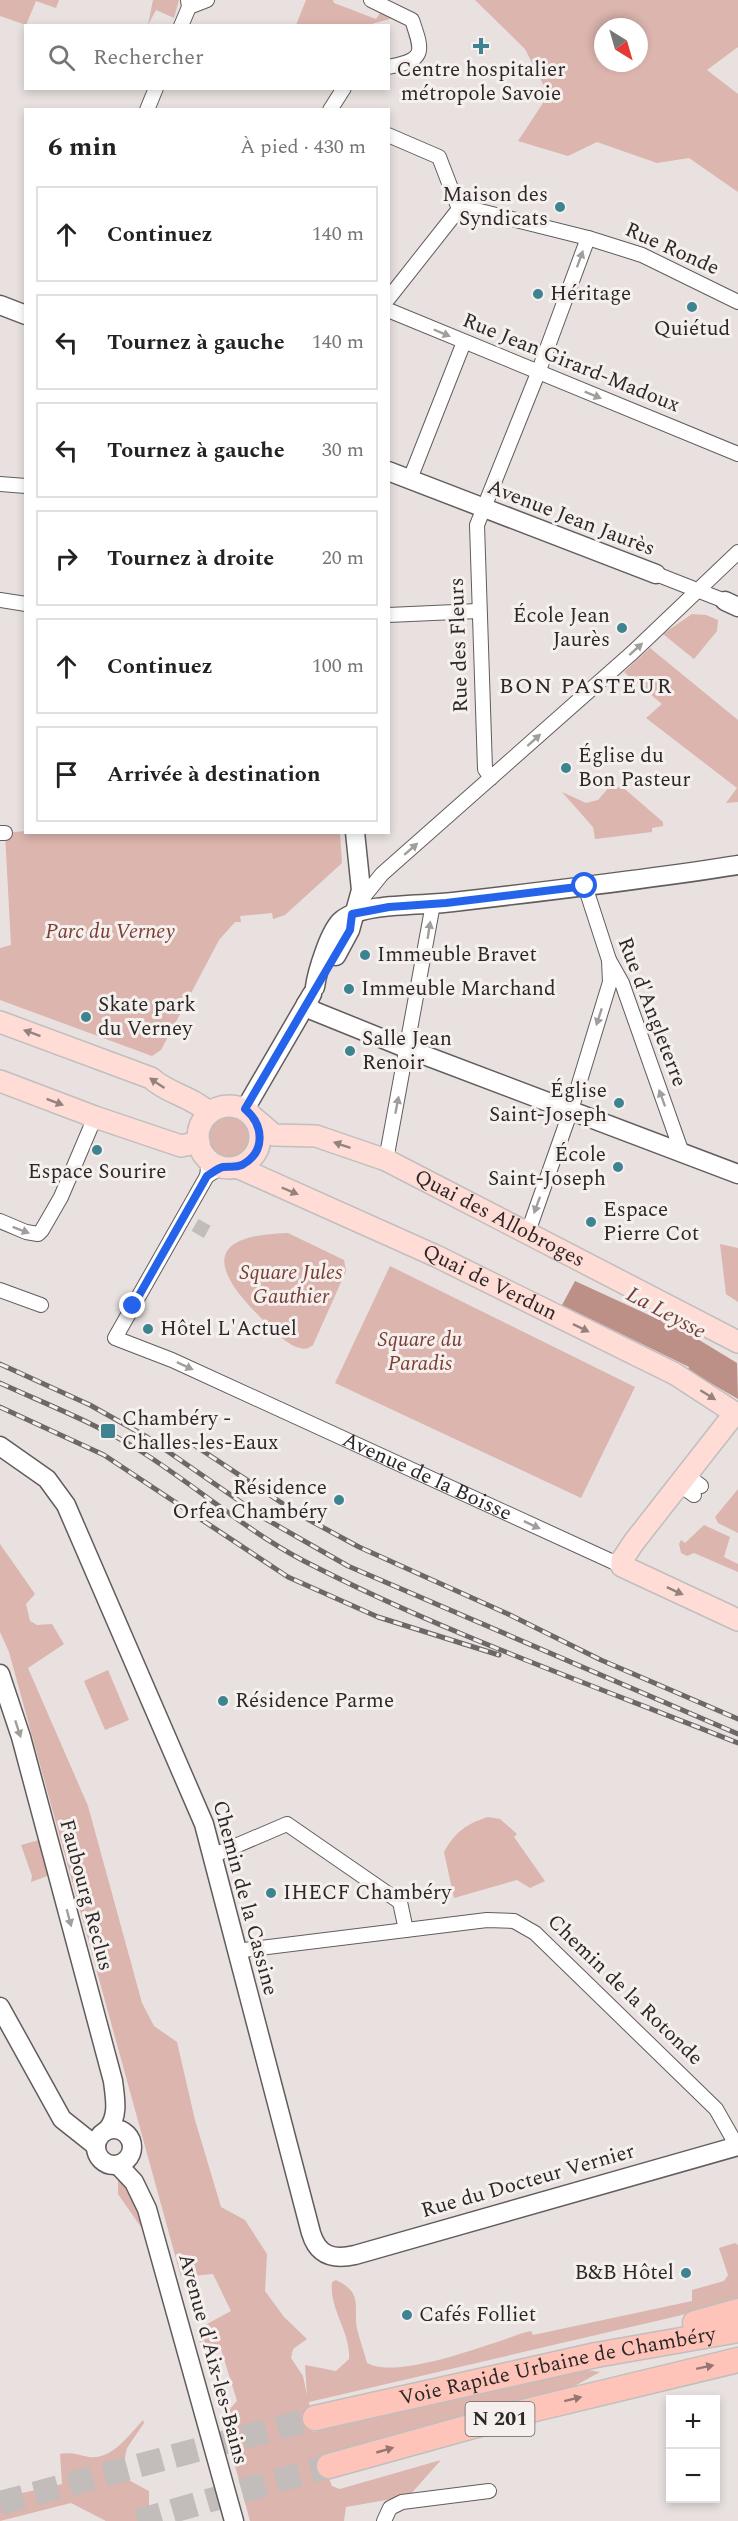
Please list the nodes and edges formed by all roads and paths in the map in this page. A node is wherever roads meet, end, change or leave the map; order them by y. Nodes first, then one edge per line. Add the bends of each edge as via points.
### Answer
1 (207, 0) edge
2 (370, 0) edge
3 (189, 3) edge
4 (182, 24) edge
5 (390, 66) edge
6 (155, 90) edge
7 (343, 90) edge
8 (148, 108) edge
9 (331, 108) edge
10 (390, 136) edge
11 (459, 209) junction
12 (588, 238) junction
13 (0, 293) edge
14 (390, 296) edge
15 (24, 302) edge
16 (738, 302) edge
17 (0, 305) edge
18 (390, 311) edge
19 (24, 314) edge
20 (464, 342) junction
21 (538, 373) junction
22 (738, 454) edge
23 (390, 472) edge
24 (410, 479) junction
25 (0, 484) edge
26 (24, 486) edge
27 (482, 508) junction
28 (738, 552) edge
29 (656, 574) joint
30 (699, 591) junction
31 (0, 600) edge
32 (24, 604) edge
33 (731, 604) edge
34 (478, 611) junction
35 (390, 615) edge
36 (491, 778) junction
37 (355, 834) edge
38 (738, 865) edge
39 (585, 886) junction
40 (433, 904) junction
41 (352, 914) junction
42 (609, 960) junction
43 (306, 1005) junction
44 (0, 1022) edge
45 (408, 1049) junction
46 (0, 1081) edge
47 (571, 1110) junction
48 (208, 1113) junction
49 (249, 1114) junction
50 (95, 1117) junction
51 (682, 1153) junction
52 (386, 1160) junction
53 (215, 1163) junction
54 (738, 1174) edge
55 (0, 1221) edge
56 (528, 1232) junction
57 (0, 1290) edge
58 (41, 1305) dead end
59 (738, 1342) edge
60 (736, 1411) edge
61 (0, 1446) edge
62 (622, 1566) junction
63 (738, 1620) edge
64 (0, 1674) edge
65 (212, 1856) junction
66 (406, 1930) junction
67 (236, 1950) junction
68 (0, 2007) edge
69 (102, 2136) junction
70 (737, 2146) edge
71 (125, 2160) junction
72 (333, 2258) joint
73 (738, 2311) edge
74 (738, 2330) edge
75 (738, 2360) edge
76 (513, 2373) junction
77 (315, 2418) tunnel mouth
78 (329, 2466) tunnel mouth
79 (489, 2491) dead end
80 (234, 2521) edge
81 (384, 2521) edge

1 - 3 street
2 - 5 street via 412,20 422,46 414,59
3 - 4 street
6 - 8 street
7 - 9 street
10 - 11 street via 439,157
11 - 12 street, Rue Ronde via 468,207
11 - 14 street
12 - 16 street, Rue Ronde via 642,255
21 -> 12 street, Rue des Fleurs
13 - 15 main road
17 - 19 main road
18 -> 20 street, Rue Jean Girard-Madoux
20 - 21 street, Rue Jean Girard-Madoux
20 - 24 street
21 -> 22 street, Rue Jean Girard-Madoux
21 - 27 street, Rue des Fleurs
23 - 24 main road, Avenue Jean Jaurès
24 - 27 main road, Avenue Jean Jaurès
25 - 26 street
27 - 29 main road, Avenue Jean Jaurès
27 - 34 street, Rue des Fleurs via 477,525
28 - 30 street
29 - 30 street, Avenue Jean Jaurès
30 - 33 street, Avenue Jean Jaurès
36 -> 30 street
31 - 32 street
34 - 35 street
34 - 36 street, Rue des Fleurs via 485,769
41 -> 36 street via 382,874
37 - 41 main road via 361,890
38 - 39 main road
39 - 40 main road
39 - 42 street, Rue d'Angleterre
40 - 41 main road
45 -> 40 street
41 - 43 main road via 340,921
42 -> 47 street via 610,982
51 -> 42 street, Rue d'Angleterre via 622,983
43 - 45 main road
43 - 49 main road
48 -> 44 main road via 199,1103 151,1078
45 - 47 main road
52 -> 45 street
46 -> 50 main road
47 - 51 main road
47 -> 56 street
48 - 49 main road via 224,1106
48 - 53 main road via 200,1126
52 -> 49 main road, Quai des Allobroges via 316,1136 274,1135
49 - 53 main road via 260,1131 258,1148 249,1160
50 - 53 main road via 181,1146
55 -> 50 street via 33,1234 42,1230
51 - 54 main road
52 - 56 main road, Quai des Allobroges
53 -> 60 main road, Quai de Verdun via 436,1256 675,1374
53 -> 62 street, Avenue de la Boisse via 189,1223 168,1243 115,1338 172,1360
56 - 59 main road, Quai des Allobroges
57 - 58 street
60 - 62 main road via 690,1485 634,1542
61 - 65 main road, Chemin de la Cassine via 47,1479 66,1505 196,1803
62 -> 63 main road, Avenue de la Boisse
64 -> 69 main road, Faubourg Reclus via 21,1737 113,2081 116,2107 112,2124
65 - 66 street via 287,1824 400,1902
65 - 67 main road, Chemin de la Cassine
66 - 67 street, Chemin de la Rotonde
66 - 70 street, Chemin de la Rotonde via 504,1919 525,1926 716,2109
67 - 72 main road, Chemin de la Cassine via 311,2233 318,2249
68 - 69 main road via 62,2119
69 - 71 main road via 100,2159 105,2163
69 - 71 main road via 115,2128 127,2133 132,2142
70 - 72 main road, Rue du Docteur Vernier
71 - 80 main road, Avenue d'Aix-les-Bains via 147,2209
73 - 76 highway
74 - 76 highway, Voie Rapide Urbaine de Chambéry / N 201
78 -> 75 highway, Voie Rapide Urbaine de Chambéry / N 201 via 671,2374
76 - 77 highway, Voie Rapide Urbaine de Chambéry / N 201
79 - 81 street via 402,2502 390,2508

